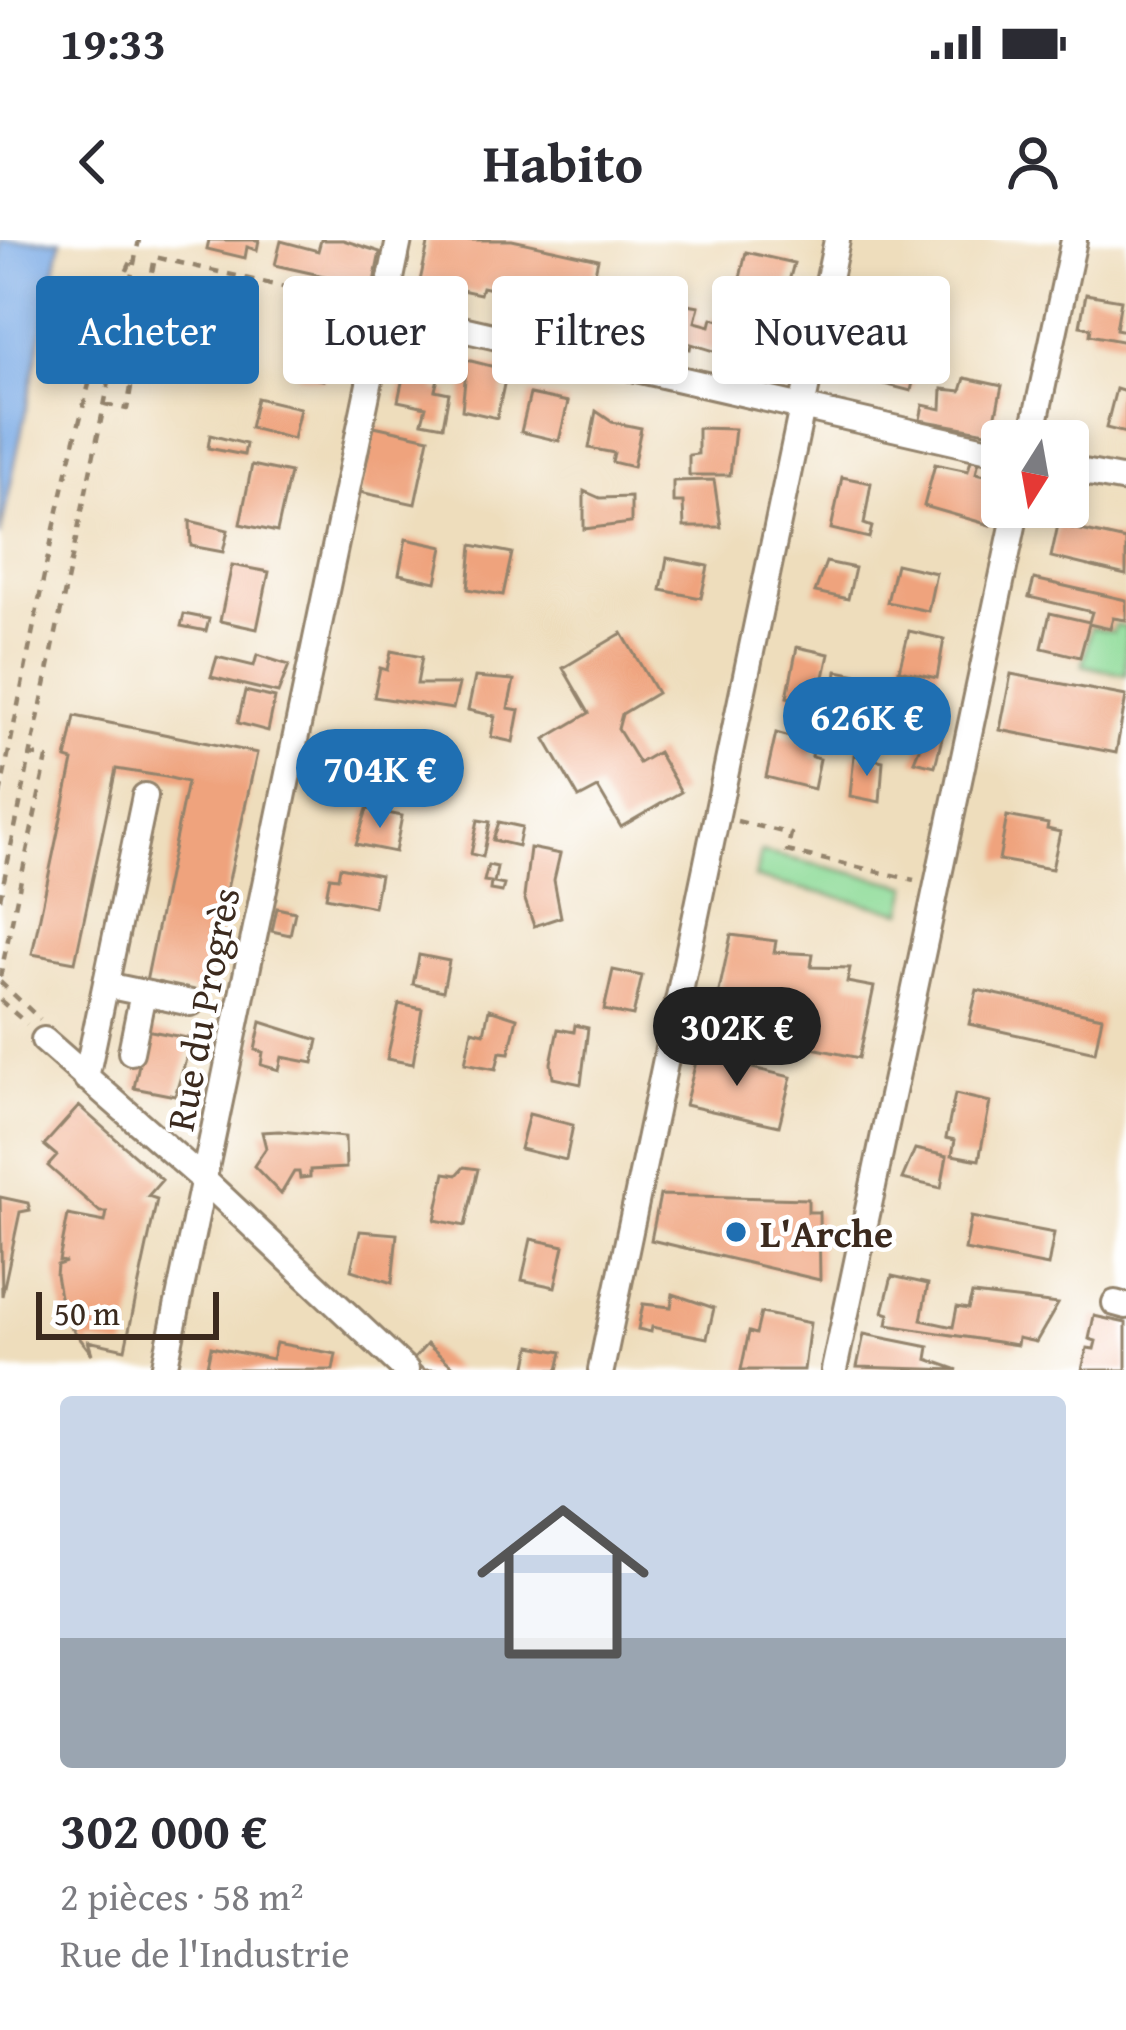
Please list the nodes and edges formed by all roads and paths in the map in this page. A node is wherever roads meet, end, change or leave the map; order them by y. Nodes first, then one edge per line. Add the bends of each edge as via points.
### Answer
1 (137, 240) edge
2 (400, 240) edge
3 (836, 240) edge
4 (1074, 240) edge
5 (136, 252) junction
6 (155, 257) junction
7 (392, 276) edge
8 (283, 287) edge
9 (468, 329) edge
10 (369, 384) edge
11 (105, 404) junction
12 (803, 407) junction
13 (1035, 420) edge
14 (981, 448) edge
15 (1089, 473) edge
16 (1126, 480) edge
17 (1013, 528) edge
18 (32, 755) junction
19 (0, 795) edge
20 (145, 796) dead end
21 (734, 821) dead end
22 (914, 880) dead end
23 (0, 898) edge
24 (0, 976) edge
25 (106, 986) junction
26 (143, 993) junction
27 (0, 1000) edge
28 (191, 1004) dead end
29 (44, 1040) joint
30 (131, 1052) dead end
31 (86, 1078) junction
32 (205, 1181) junction
33 (164, 1370) edge
34 (406, 1370) edge
35 (601, 1370) edge
36 (835, 1370) edge

1 - 5 path
2 - 7 street, Rue du Progrès
3 - 12 street
4 - 13 street
5 - 6 path
5 - 11 path
5 - 19 path via 108,308 85,399
6 - 8 path
6 - 11 path via 127,409
9 - 12 street
10 - 32 street, Rue du Progrès
11 - 18 path
12 - 14 street
12 - 35 street
15 - 16 street
17 - 36 street
18 - 23 path
18 - 24 path via 47,758
20 - 25 street
21 - 22 path via 791,834 787,851
25 - 26 street
25 - 31 street
26 - 28 street
26 - 30 street
27 - 29 path
29 - 31 street
31 - 32 street
32 - 33 street, Rue du Progrès
32 - 34 street

